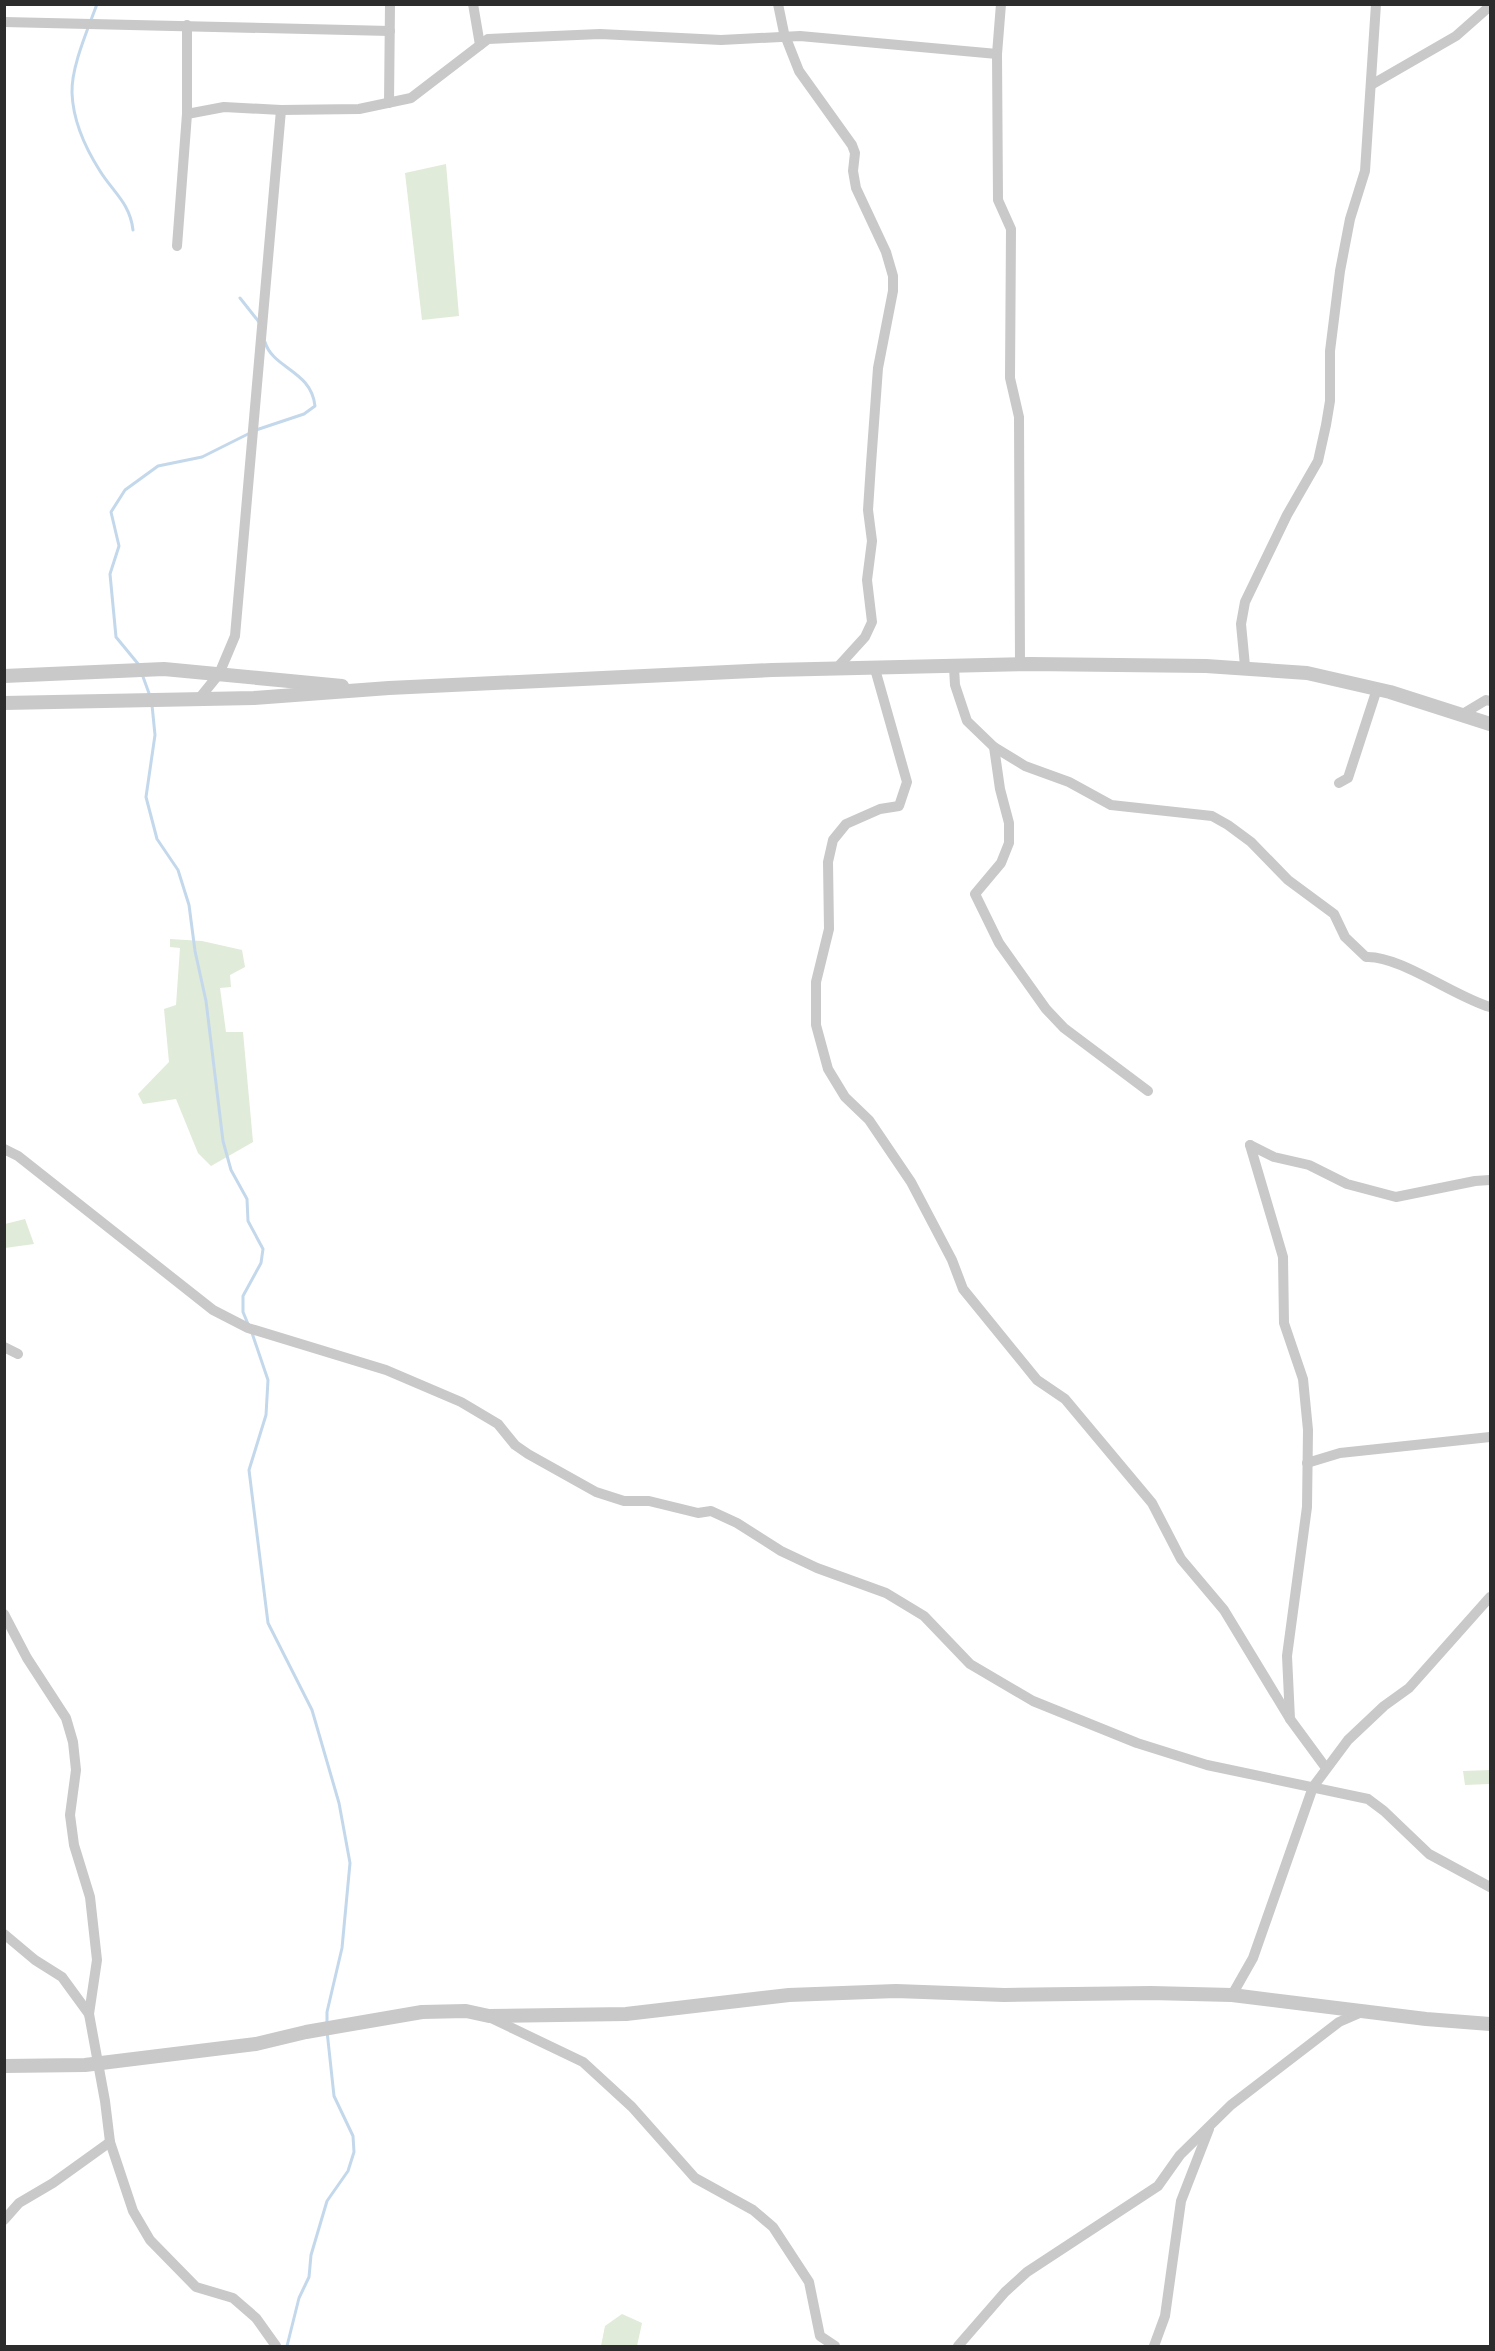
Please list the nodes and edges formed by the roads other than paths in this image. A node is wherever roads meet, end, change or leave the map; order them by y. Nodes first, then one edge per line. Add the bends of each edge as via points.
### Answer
1 (390, 4) edge
2 (472, 4) edge
3 (778, 4) edge
4 (1001, 4) edge
5 (1376, 4) edge
6 (1491, 6) edge
7 (4, 21) edge
8 (187, 25) junction
9 (390, 31) junction
10 (786, 36) junction
11 (480, 45) junction
12 (997, 54) junction
13 (1371, 85) junction
14 (389, 103) junction
15 (281, 110) junction
16 (187, 114) junction
17 (177, 246) dead end
18 (1020, 664) junction
19 (1245, 666) junction
20 (954, 667) junction
21 (875, 669) junction
22 (835, 670) junction
23 (219, 674) junction
24 (4, 676) edge
25 (377, 689) junction
26 (1377, 689) junction
27 (198, 700) junction
28 (1491, 701) edge
29 (4, 703) edge
30 (1461, 715) junction
31 (1491, 724) edge
32 (994, 747) junction
33 (1339, 783) dead end
34 (1491, 1007) edge
35 (1148, 1091) dead end
36 (4, 1149) edge
37 (1491, 1180) edge
38 (4, 1347) edge
39 (18, 1354) dead end
40 (1491, 1437) edge
41 (1307, 1463) junction
42 (1491, 1597) edge
43 (4, 1614) edge
44 (1290, 1719) junction
45 (1326, 1768) junction
46 (1313, 1787) junction
47 (1491, 1887) edge
48 (4, 1934) edge
49 (1232, 1995) junction
50 (1362, 2012) junction
51 (89, 2014) junction
52 (489, 2016) junction
53 (1491, 2024) edge
54 (98, 2063) junction
55 (4, 2066) edge
56 (1211, 2123) junction
57 (110, 2142) junction
58 (4, 2220) edge
59 (276, 2346) edge
60 (836, 2346) edge
61 (958, 2346) edge
62 (1154, 2346) edge

1 - 9 street
2 - 11 street
3 - 10 street
4 - 12 street
5 - 13 street
6 - 13 street via 1456,36
7 - 8 street
8 - 9 street
8 - 16 street
9 - 14 street
10 - 11 street via 721,40 600,34 488,39
10 - 12 street
10 - 22 street via 805,80 852,146 856,188 886,252 892,276 890,315 878,368 868,501 872,541 867,580 872,622 865,637
11 - 14 street via 411,98
12 - 18 street via 998,200 1011,230 1010,378 1019,417
13 - 19 street via 1365,171 1350,219 1330,351 1326,425 1318,461 1287,514 1245,602 1241,624
14 - 15 street via 359,109
15 - 16 street via 224,106
15 - 23 street via 235,636
16 - 17 street
18 - 19 street
18 - 20 street
19 - 26 street via 1307,672
20 - 21 street
20 - 32 street via 955,685 967,721
21 - 22 street
21 - 44 street via 907,782 899,806 867,813 846,824 832,840 828,862 829,929 816,982 816,1025 828,1070 845,1097 869,1120 911,1182 963,1289 1037,1380 1065,1399 1152,1503 1181,1559 1224,1610
22 - 25 street via 632,675
23 - 24 street via 164,669
23 - 25 street
23 - 27 street
25 - 27 street
26 - 30 street
26 - 33 street via 1348,778
27 - 29 street
28 - 30 street via 1486,700
30 - 31 street
32 - 34 street via 1025,766 1069,782 1111,805 1212,816 1240,833 1288,880 1334,914 1346,937 1366,957 1375,956 1474,1003
32 - 35 street via 1009,823 1009,843 1001,863 975,894 999,943 1046,1009 1064,1028
36 - 46 street via 213,1310 248,1328 386,1370 461,1401 498,1424 528,1454 610,1497 649,1501 698,1513 711,1511 817,1568 886,1593 924,1616 970,1664 1033,1701 1137,1743 1207,1765
37 - 41 street via 1396,1197 1347,1184 1308,1165 1274,1157 1250,1145 1283,1257 1284,1323 1303,1379
38 - 39 street
40 - 41 street via 1340,1453
41 - 44 street via 1307,1507 1287,1656
42 - 45 street via 1409,1688 1369,1719
43 - 51 street via 66,1718 73,1742 76,1770 70,1815 72,1837 90,1897 97,1960
44 - 45 street
45 - 46 street
46 - 47 street via 1368,1799 1429,1854
46 - 49 street via 1253,1958
48 - 51 street via 62,1977
49 - 50 street
49 - 52 street via 896,1991 789,1995 626,2014
50 - 53 street
50 - 56 street via 1338,2022
51 - 54 street
52 - 54 street via 456,2010 396,2015 256,2044
52 - 60 street via 583,2062 632,2107 695,2178 753,2210 773,2227 809,2282 820,2336
54 - 55 street
54 - 57 street
56 - 61 street via 1180,2155 1158,2186 1027,2272
56 - 62 street via 1181,2201 1165,2316
57 - 58 street via 20,2203
57 - 59 street via 133,2211 150,2240 196,2287 233,2298 249,2311 268,2330

